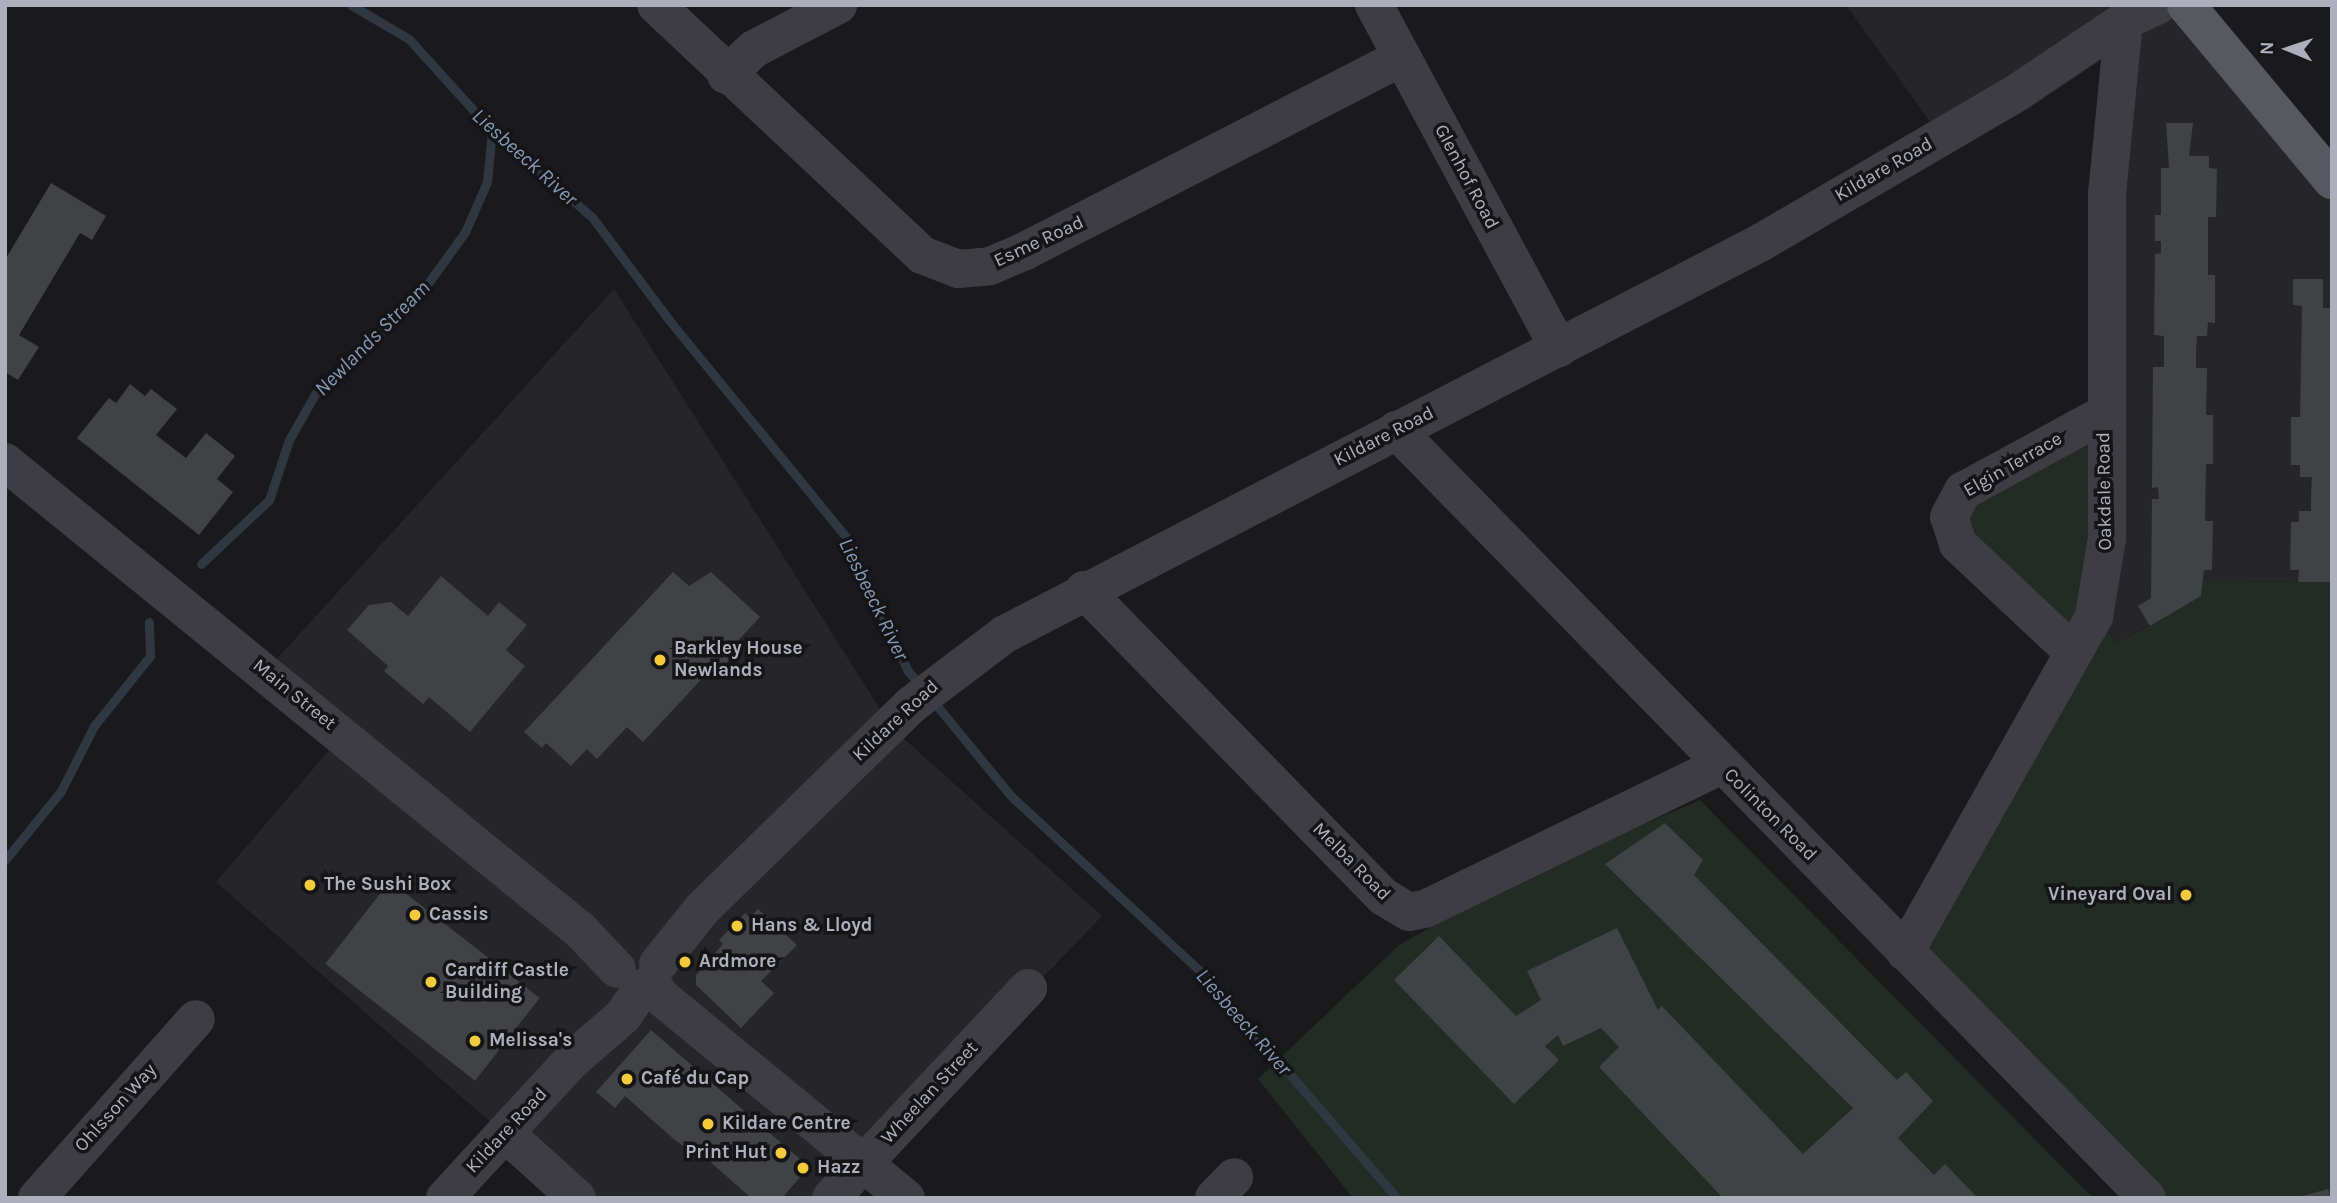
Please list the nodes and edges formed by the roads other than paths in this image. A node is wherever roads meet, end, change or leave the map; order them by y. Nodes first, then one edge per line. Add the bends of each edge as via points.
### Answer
1 (656, 5) edge
2 (838, 5) edge
3 (1374, 5) edge
4 (2159, 5) edge
5 (2186, 5) edge
6 (2129, 13) edge
7 (1402, 57) junction
8 (726, 75) junction
9 (2330, 175) edge
10 (1559, 348) junction
11 (2104, 414) junction
12 (1396, 430) junction
13 (5, 462) edge
14 (1084, 590) junction
15 (2073, 652) junction
16 (1721, 765) junction
17 (1905, 952) junction
18 (637, 968) junction
19 (1028, 988) dead end
20 (196, 1019) dead end
21 (505, 1133) junction
22 (863, 1163) junction
23 (37, 1198) edge
24 (445, 1198) edge
25 (577, 1198) edge
26 (831, 1198) edge
27 (906, 1198) edge
28 (2147, 1198) edge

1 - 8 street, Esme Road
2 - 8 street via 754,49
3 - 7 street, Glenhof Road
4 - 6 street, Kildare Road
5 - 9 main road
6 - 10 street, Kildare Road via 2018,92 1760,243
6 - 11 street, Oakdale Road via 2107,194
7 - 8 street, Esme Road via 1026,251 974,270 940,264 922,255
7 - 10 street, Glenhof Road
10 - 12 street, Kildare Road
11 - 15 street, Oakdale Road via 2105,566 2094,616
11 - 15 street, Elgin Terrace via 1966,489 1955,499 1949,517 1958,544
12 - 14 street, Kildare Road
12 - 16 street, Colinton Road
13 - 18 street, Main Street via 581,931
14 - 16 street, Melba Road via 1384,897 1409,912 1425,909
14 - 18 street, Kildare Road via 1005,634 951,671
15 - 17 street, Oakdale Road
16 - 17 street, Colinton Road
17 - 28 street, Colinton Road
18 - 21 street, Kildare Road via 598,1034
18 - 22 street, Main Street via 661,997
19 - 22 street, Wheelan Street
20 - 23 street, Ohlsson Way
21 - 24 street, Kildare Road
21 - 25 street
22 - 26 street, Wheelan Street
22 - 27 street, Main Street

